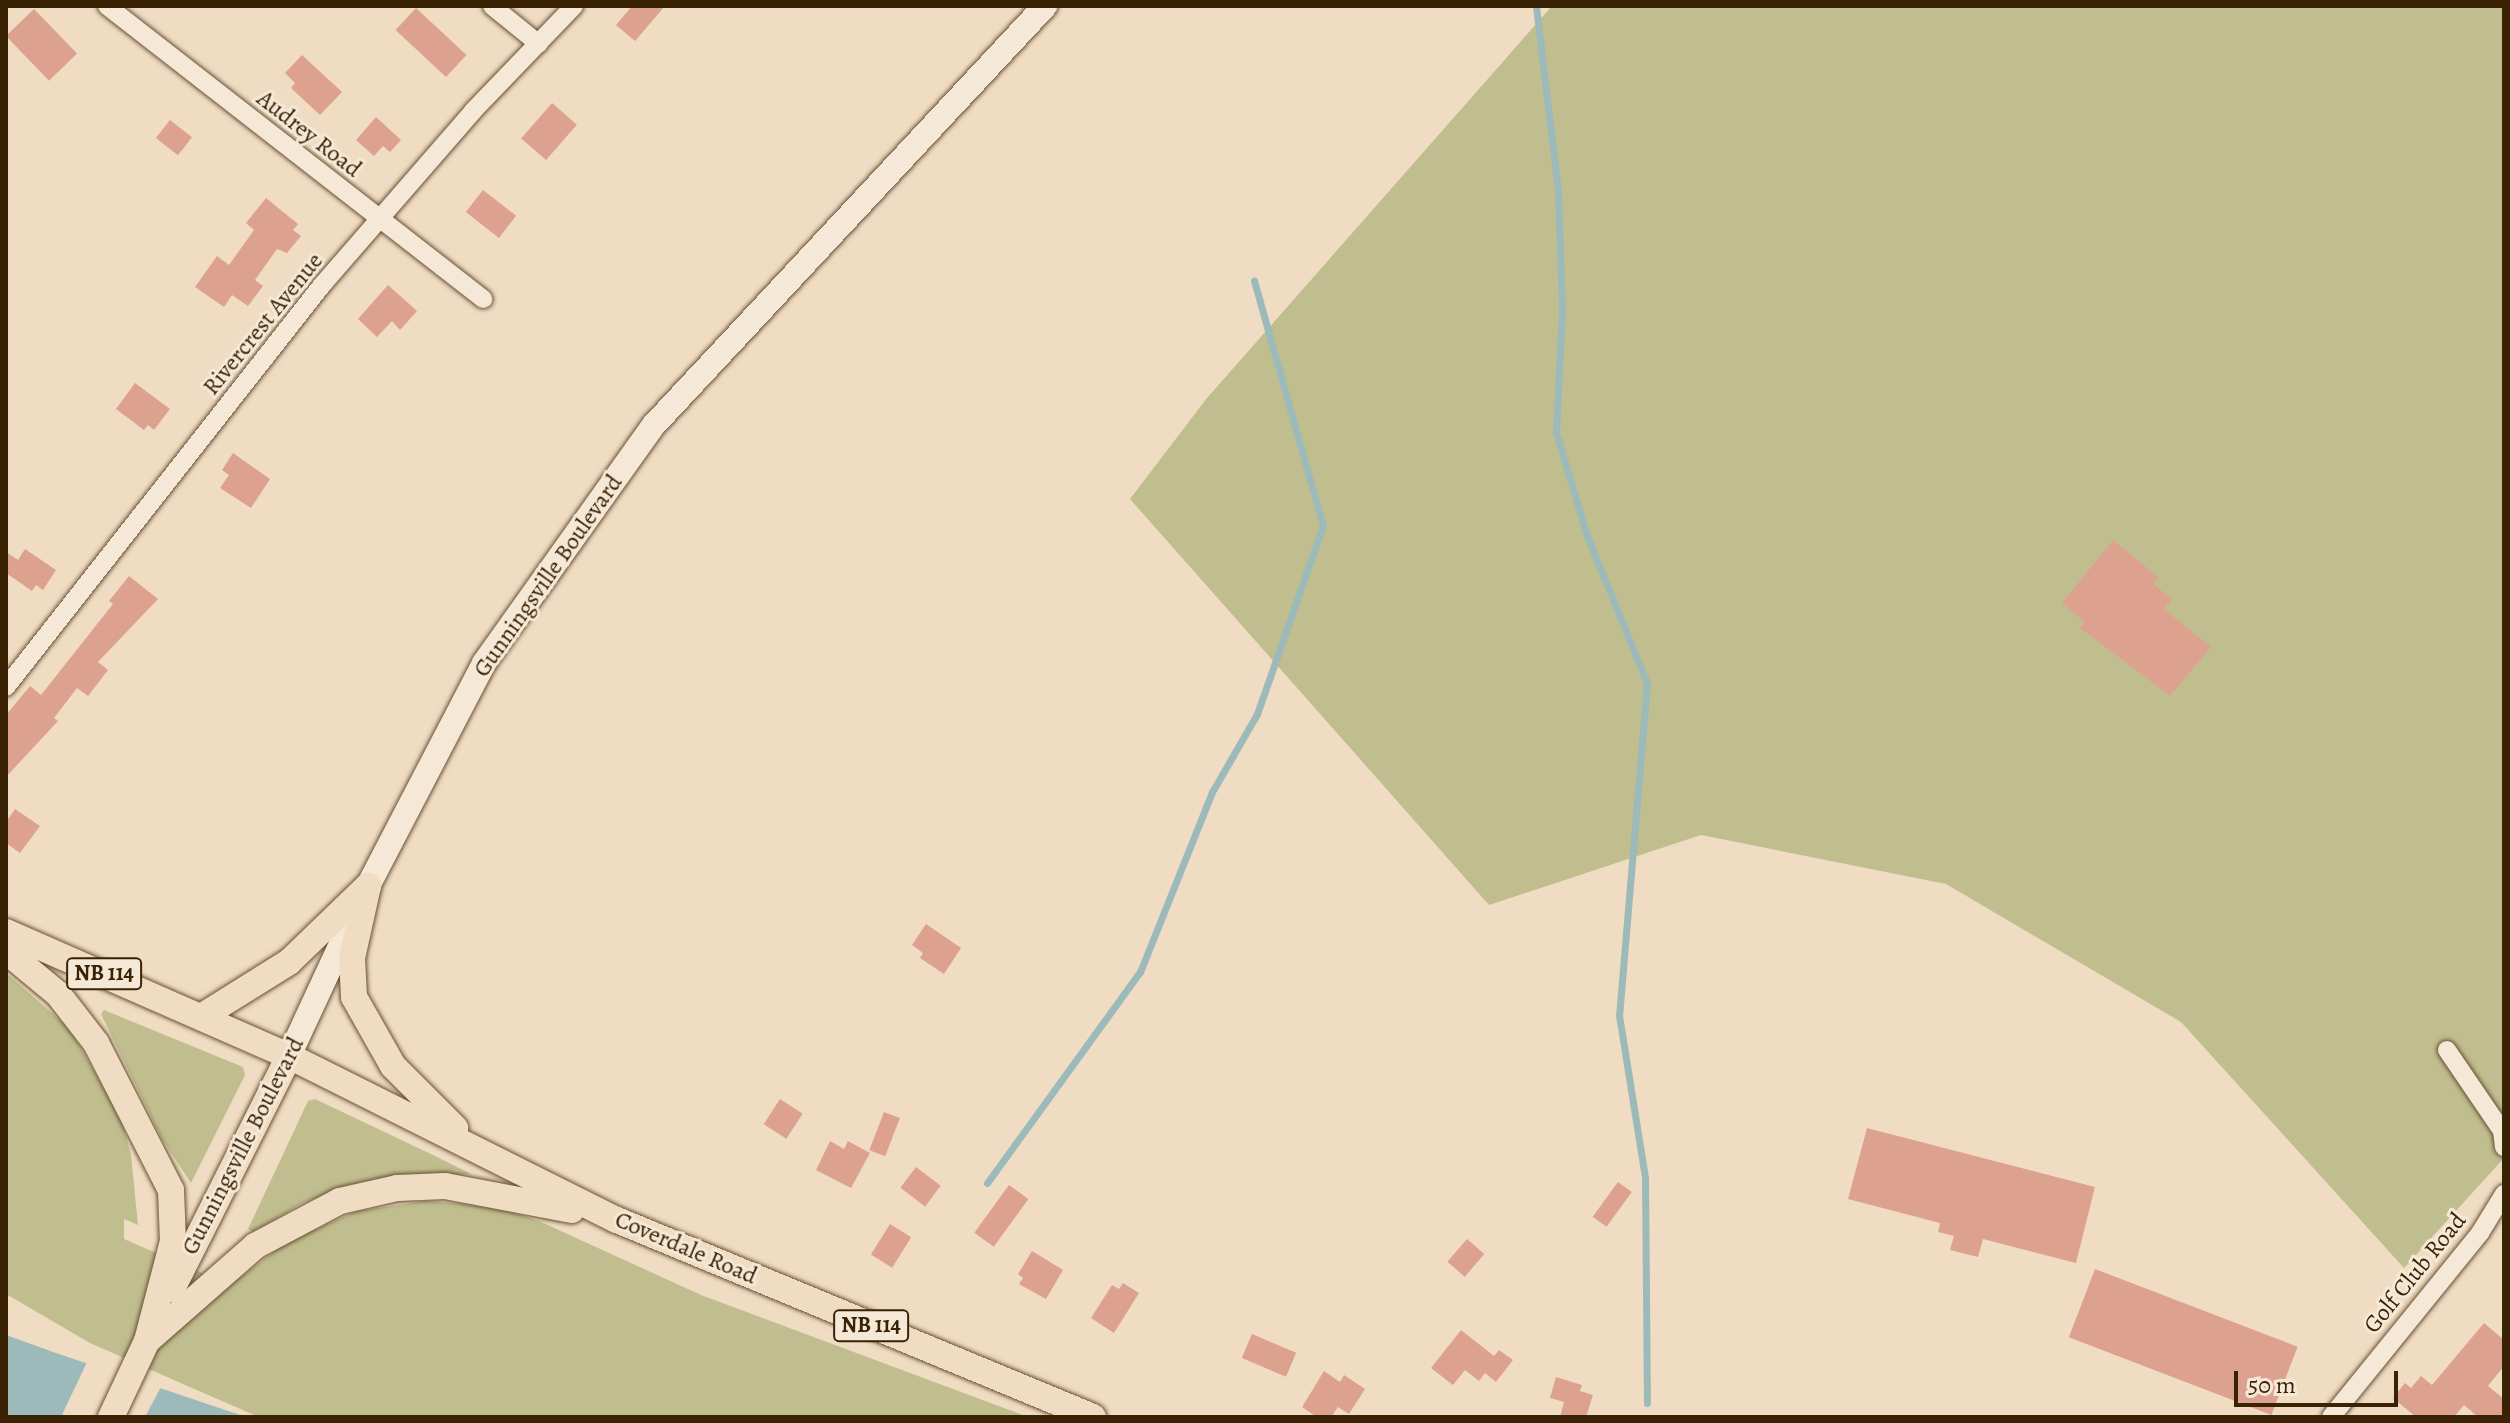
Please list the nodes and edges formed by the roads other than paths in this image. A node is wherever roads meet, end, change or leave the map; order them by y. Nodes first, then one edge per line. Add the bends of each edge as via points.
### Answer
1 (107, 6) edge
2 (492, 6) edge
3 (574, 6) edge
4 (1045, 6) edge
5 (539, 44) junction
6 (380, 221) junction
7 (483, 299) dead end
8 (6, 687) edge
9 (368, 886) junction
10 (6, 932) edge
11 (6, 951) edge
12 (201, 1017) junction
13 (2447, 1050) dead end
14 (289, 1056) junction
15 (2504, 1147) edge
16 (482, 1151) junction
17 (2504, 1194) edge
18 (617, 1220) junction
19 (182, 1246) junction
20 (147, 1341) junction
21 (111, 1417) edge
22 (1093, 1417) edge
23 (2331, 1417) edge

1 - 6 street, Audrey Road
2 - 5 street
3 - 5 street, Rivercrest Avenue
4 - 9 main road, Gunningsville Boulevard via 653,426 484,663
5 - 6 street, Rivercrest Avenue via 473,111
6 - 7 street, Audrey Road
6 - 8 street, Rivercrest Avenue via 322,285
9 - 12 main road via 289,962
9 - 14 main road, Gunningsville Boulevard
9 - 16 main road via 352,958 360,1013 406,1082
10 - 12 main road, NB 114
11 - 19 main road via 74,1012 119,1082 171,1190
12 - 14 main road, NB 114
13 - 15 street via 2502,1131
14 - 16 main road, Coverdale Road / NB 114
14 - 19 main road, Gunningsville Boulevard
16 - 18 main road, Coverdale Road / NB 114
17 - 23 street, Golf Club Road via 2480,1233
18 - 20 main road via 467,1188 397,1188 318,1209 280,1229
18 - 22 main road, Coverdale Road / NB 114
19 - 20 main road, Gunningsville Boulevard
20 - 21 main road, Gunningsville Boulevard

